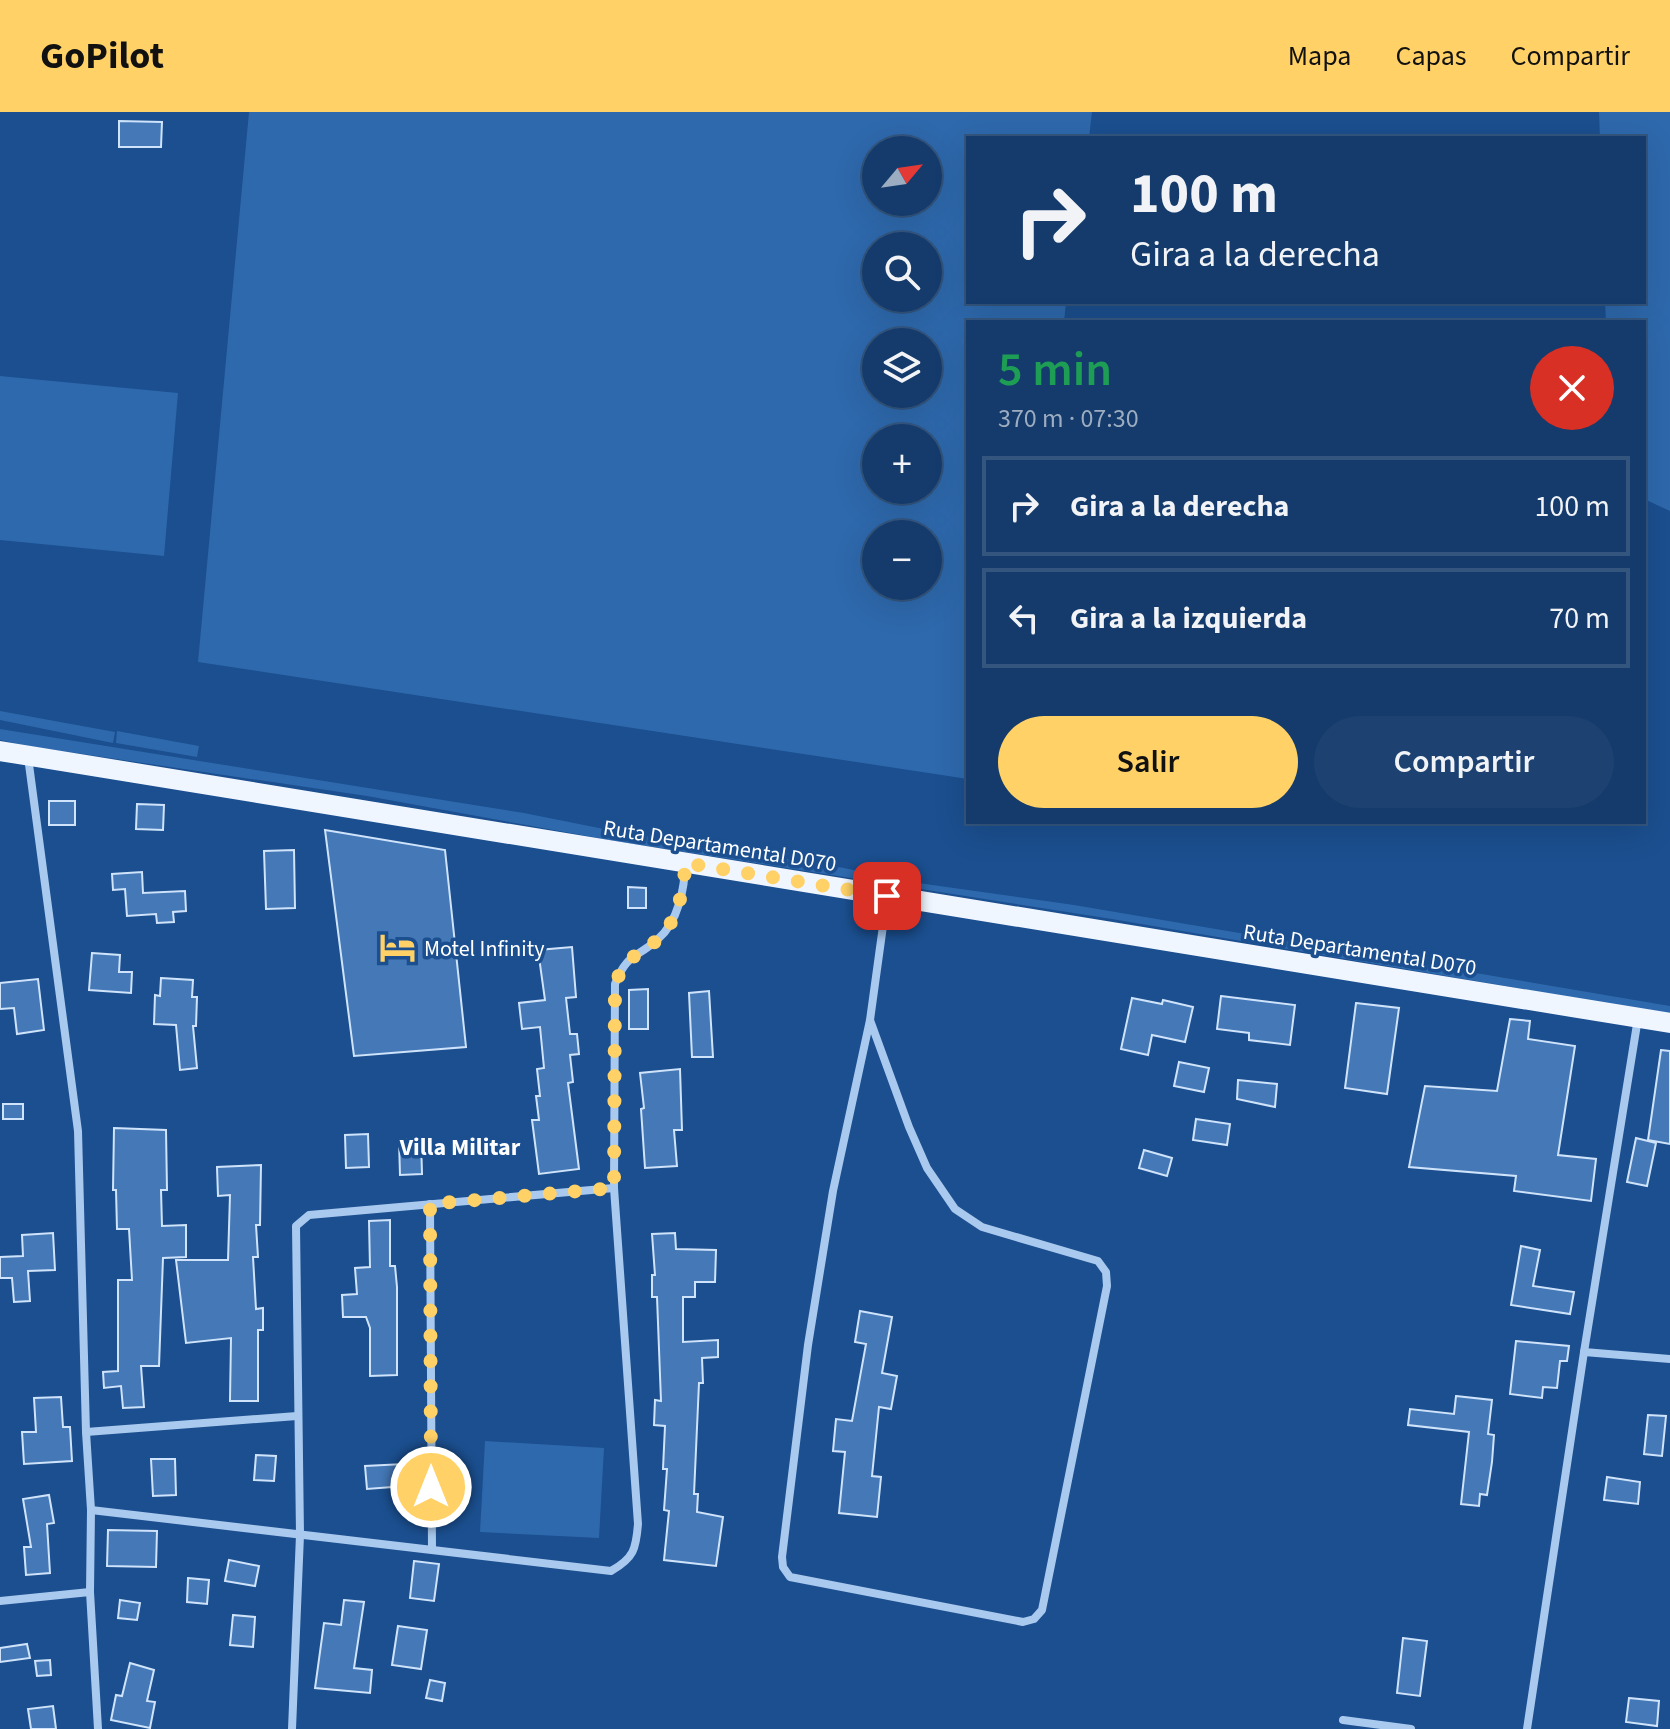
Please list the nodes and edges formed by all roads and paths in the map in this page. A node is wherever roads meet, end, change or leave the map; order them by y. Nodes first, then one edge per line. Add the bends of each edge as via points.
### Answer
1 (0, 751) edge
2 (27, 756) junction
3 (685, 863) junction
4 (887, 896) junction
5 (1638, 1018) junction
6 (870, 1020) junction
7 (1670, 1023) edge
8 (614, 1188) junction
9 (430, 1204) junction
10 (1584, 1352) junction
11 (1670, 1359) edge
12 (297, 1416) junction
13 (86, 1432) junction
14 (91, 1510) junction
15 (300, 1535) junction
16 (432, 1549) junction
17 (90, 1592) junction
18 (0, 1601) edge
19 (1343, 1720) dead end
20 (98, 1729) edge
21 (292, 1729) edge
22 (1411, 1729) edge
23 (1527, 1729) edge

1 - 2 main road, Ruta Departamental D070
2 - 3 main road, Ruta Departamental D070
2 - 13 street via 78,1131
3 - 4 main road, Ruta Departamental D070
3 - 8 street via 680,903 660,938 623,964 615,984
4 - 5 main road, Ruta Departamental D070
4 - 6 street
5 - 7 main road, Ruta Departamental D070
5 - 10 street
6 - 6 street via 833,1191 808,1345 783,1567 790,1577 1023,1622 1042,1610 1106,1272 1098,1261 982,1227 947,1200 909,1127
8 - 9 street
8 - 16 street via 637,1546 627,1562 611,1571
9 - 12 street via 309,1215 296,1226
9 - 16 street
10 - 11 street
10 - 23 street
12 - 13 street
12 - 15 street
13 - 14 street
14 - 15 street
14 - 17 street
15 - 16 street
15 - 21 street
17 - 18 street
17 - 20 street
19 - 22 street

